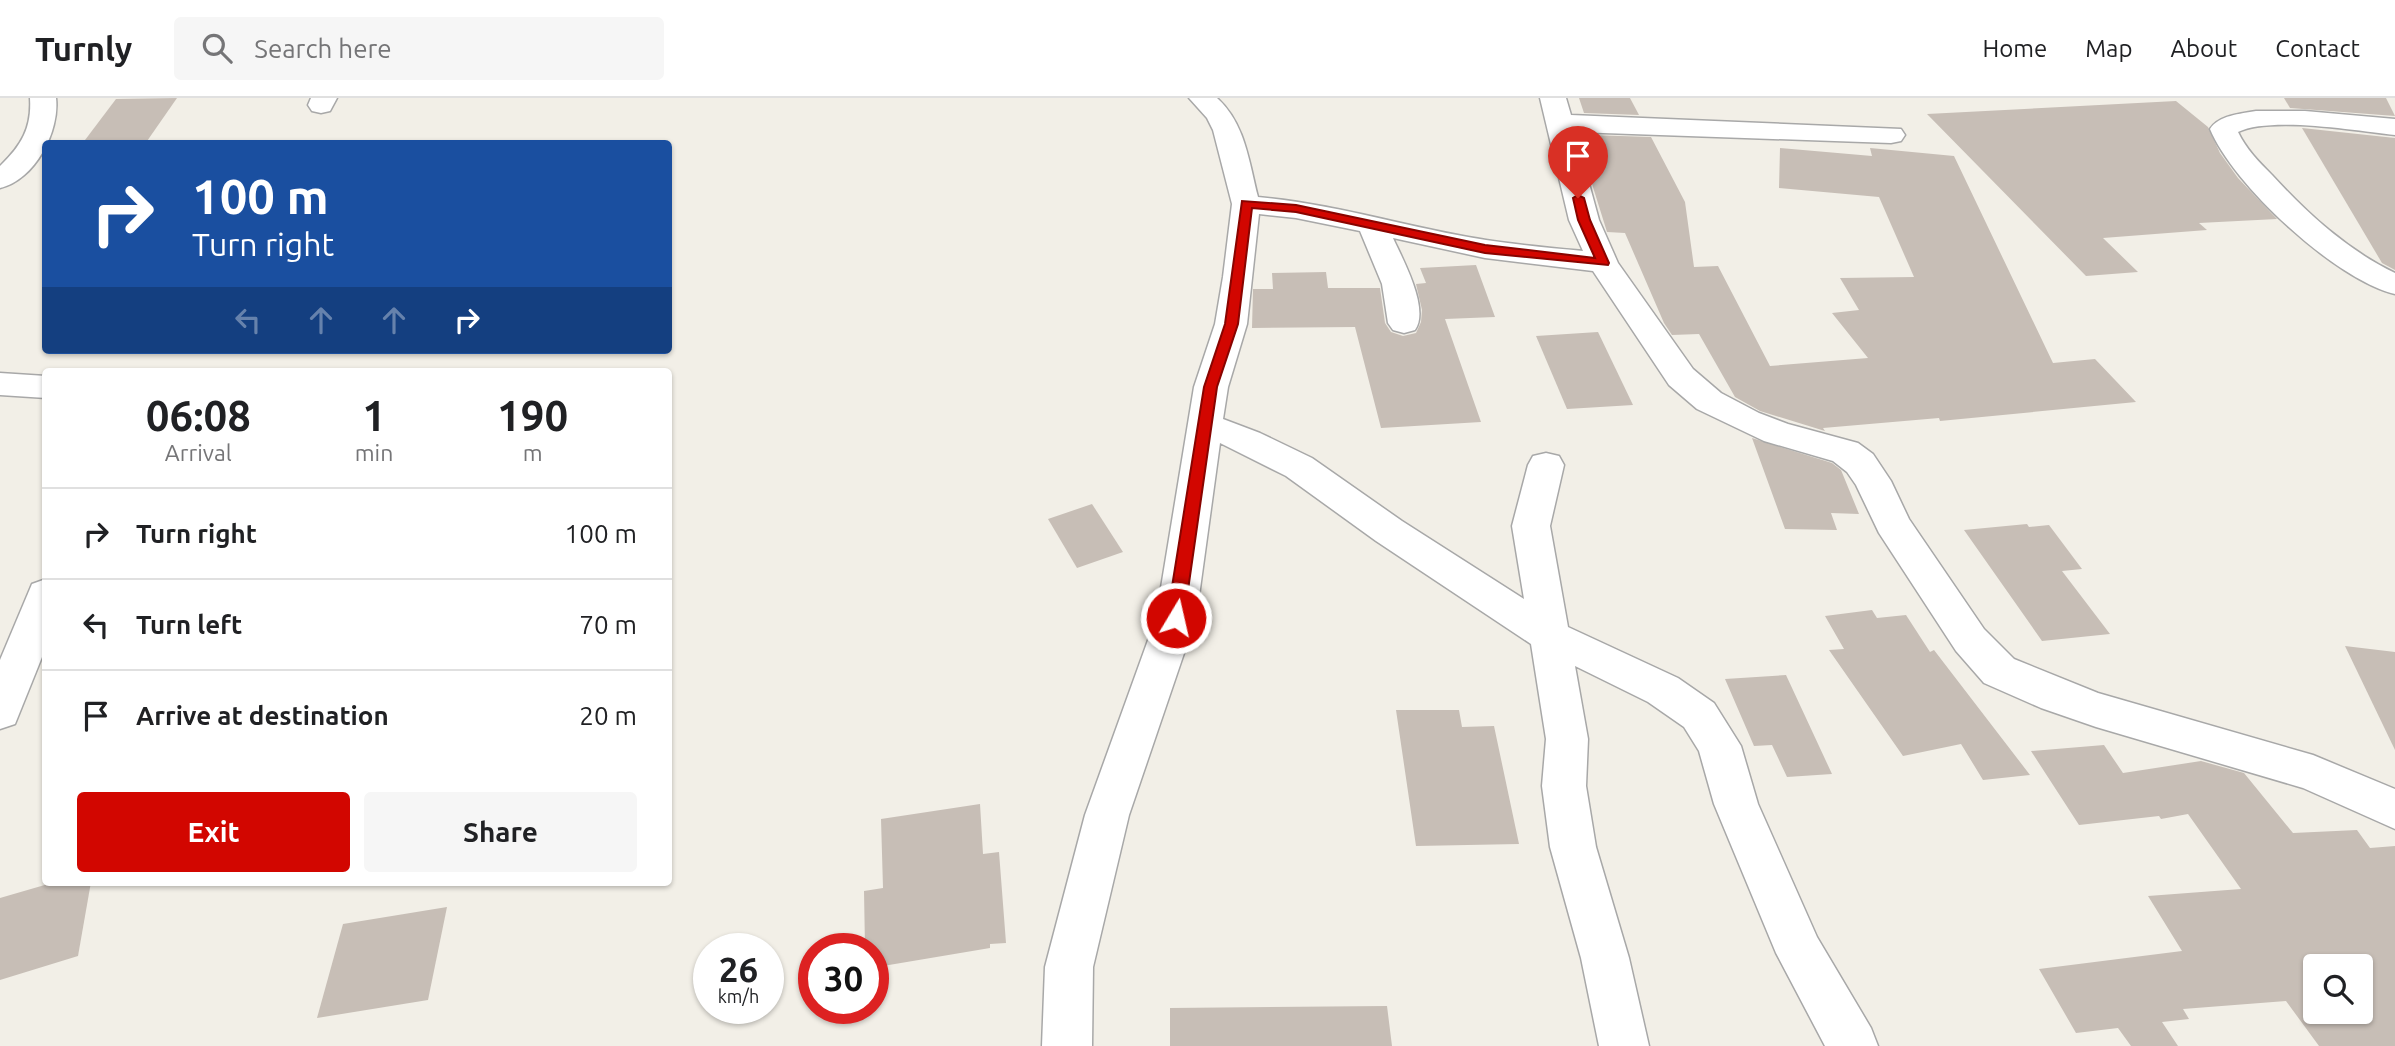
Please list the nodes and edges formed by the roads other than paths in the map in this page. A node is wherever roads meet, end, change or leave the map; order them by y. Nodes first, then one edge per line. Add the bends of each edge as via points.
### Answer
1 (43, 98) edge
2 (1202, 98) edge
3 (1557, 111) edge
4 (2395, 127) edge
5 (1891, 135) dead end
6 (0, 180) edge
7 (1246, 204) junction
8 (1371, 223) junction
9 (1603, 263) junction
10 (2395, 285) edge
11 (1404, 323) dead end
12 (0, 384) edge
13 (42, 387) edge
14 (1206, 425) junction
15 (1546, 465) dead end
16 (42, 604) edge
17 (1550, 636) junction
18 (0, 712) edge
19 (2395, 810) edge
20 (1067, 1046) edge
21 (1624, 1046) edge
22 (1853, 1046) edge

1 - 6 street via 45,121 40,135 19,164
2 - 7 street via 1219,114 1227,130
3 - 5 street
3 - 9 street via 1584,220
4 - 10 street via 2274,118 2231,122 2223,129 2228,144 2320,241
7 - 8 street
7 - 14 street via 1231,324 1210,387
8 - 9 street via 1485,249
8 - 11 street via 1398,282
9 - 19 street via 1681,377 1709,401 1776,433 1845,453 1860,463 1899,535 1970,640 1999,671 2096,710 2313,774
12 - 13 street
14 - 17 street via 1298,467
14 - 20 street via 1176,618 1107,815 1069,967
15 - 17 street via 1531,526
16 - 18 street
17 - 21 street via 1567,739 1564,786 1573,847
17 - 22 street via 1663,690 1699,715 1719,746 1736,804 1800,953

